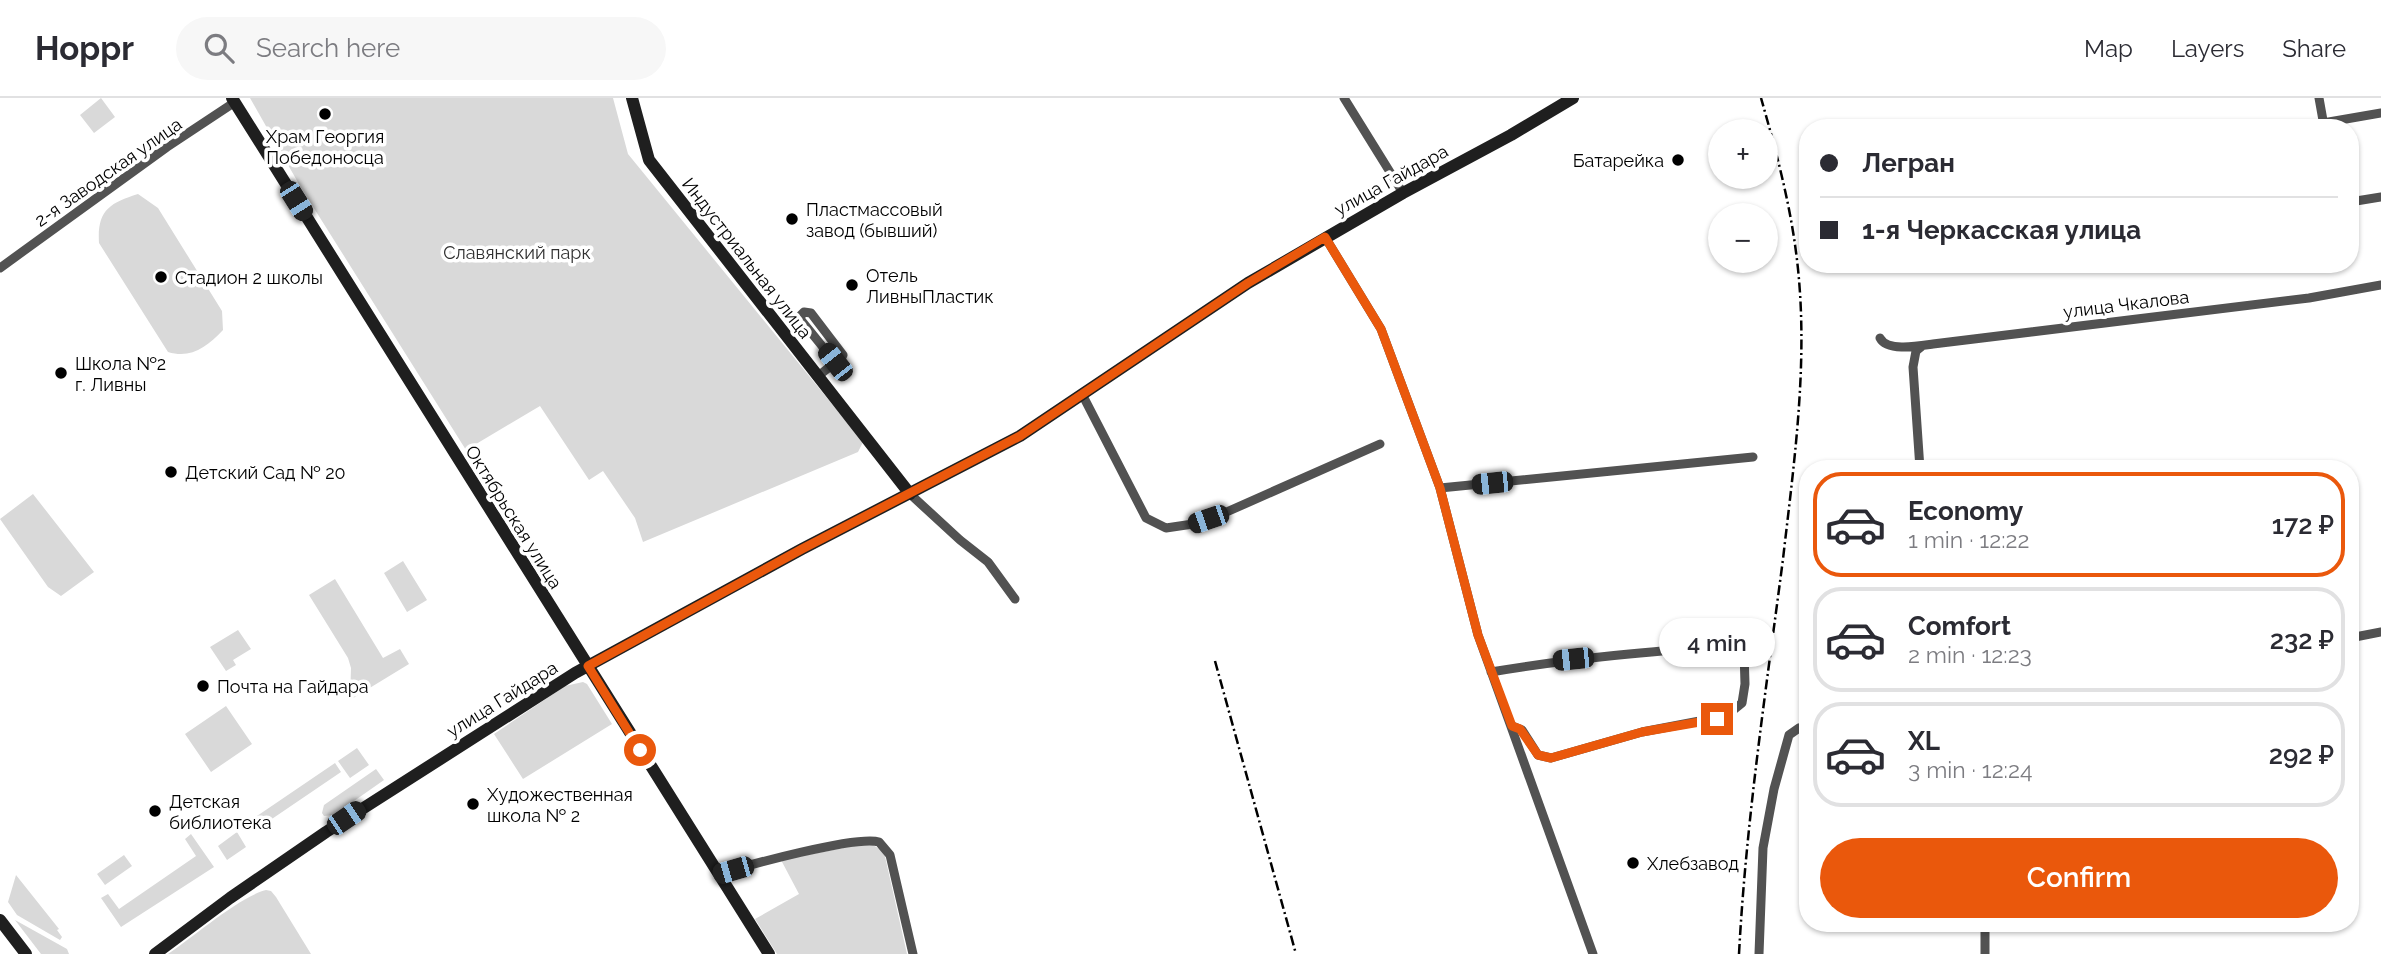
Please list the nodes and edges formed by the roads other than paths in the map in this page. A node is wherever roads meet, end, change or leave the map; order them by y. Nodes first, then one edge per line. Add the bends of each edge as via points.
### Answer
1 (632, 98) edge
2 (1344, 98) edge
3 (1573, 98) edge
4 (2319, 98) edge
5 (233, 100) edge
6 (2381, 113) edge
7 (2323, 119) edge
8 (2352, 119) edge
9 (1403, 192) junction
10 (2381, 197) edge
11 (2359, 201) edge
12 (1325, 237) junction
13 (0, 268) edge
14 (2381, 285) edge
15 (1880, 338) dead end
16 (1921, 347) junction
17 (835, 362) junction
18 (817, 377) junction
19 (1082, 394) junction
20 (1380, 444) dead end
21 (1753, 457) dead end
22 (1919, 460) edge
23 (1440, 488) junction
24 (910, 494) junction
25 (1015, 599) dead end
26 (2381, 632) edge
27 (2359, 636) edge
28 (588, 666) junction
29 (1491, 672) junction
30 (1512, 726) junction
31 (1799, 728) edge
32 (718, 874) junction
33 (0, 920) edge
34 (1985, 932) edge
35 (26, 954) edge
36 (155, 954) edge
37 (769, 954) edge
38 (913, 954) edge
39 (1593, 954) edge
40 (1759, 954) edge
41 (1985, 954) edge

1 - 18 main road, Индустриальная улица via 649,160
2 - 9 street
3 - 9 main road, улица Гайдара
4 - 7 street
5 - 13 street, 2-я Заводская улица
5 - 28 main road, Октябрьская улица
6 - 8 street
9 - 12 main road, улица Гайдара
10 - 11 street
12 - 19 main road, улица Гайдара
12 - 23 street via 1381,329
14 - 16 street, улица Чкалова
15 - 16 street, улица Чкалова via 1890,347
16 - 22 street via 1913,367
17 - 17 street via 842,352 811,313 804,312 802,320
17 - 18 street
18 - 24 main road, Индустриальная улица
19 - 20 street via 1146,518 1166,528 1222,514
19 - 24 main road, улица Гайдара via 1020,436
21 - 23 street
23 - 29 street
24 - 25 street via 988,562
24 - 28 main road, улица Гайдара
26 - 27 street
28 - 32 main road, Октябрьская улица
28 - 36 main road, улица Гайдара via 336,825
29 - 30 street
29 - 30 street via 1627,653 1737,645 1744,651 1742,703 1717,719 1642,732 1551,758 1538,755 1520,729
30 - 39 street
31 - 40 street via 1789,736 1762,848
32 - 37 main road, Октябрьская улица
32 - 38 street via 806,852 879,842 890,855
33 - 35 main road
34 - 41 street

